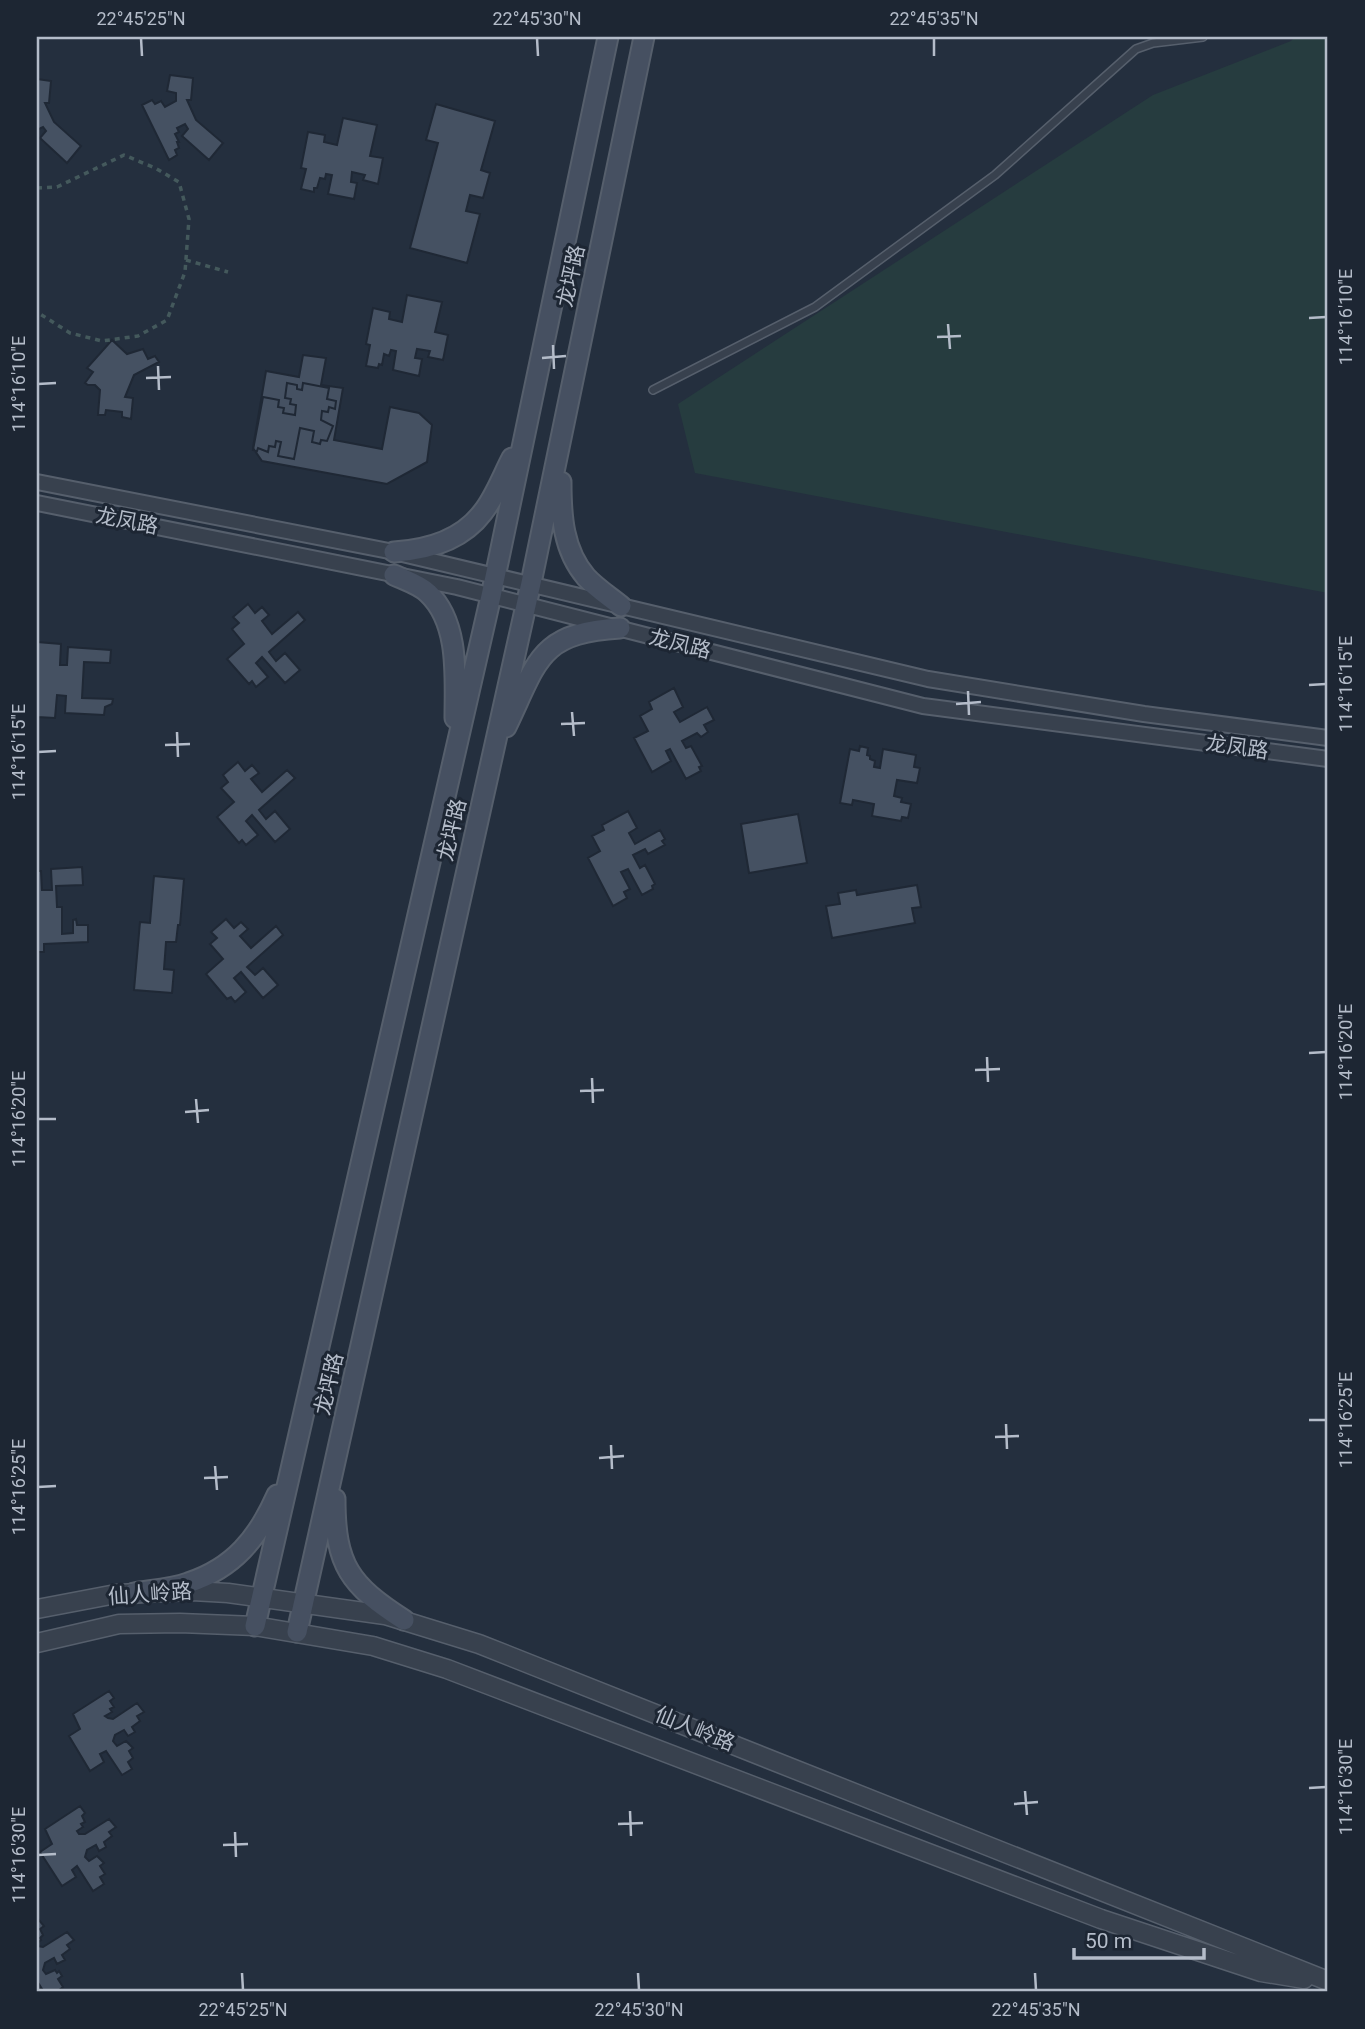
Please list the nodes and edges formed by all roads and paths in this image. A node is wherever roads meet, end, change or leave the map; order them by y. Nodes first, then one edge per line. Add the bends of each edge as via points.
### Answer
1 (607, 37) edge
2 (644, 37) edge
3 (1203, 37) edge
4 (37, 188) edge
5 (186, 260) junction
6 (228, 272) dead end
7 (37, 312) edge
8 (653, 390) dead end
9 (523, 439) junction
10 (561, 442) junction
11 (37, 482) edge
12 (37, 503) edge
13 (394, 552) junction
14 (394, 575) junction
15 (495, 575) junction
16 (531, 583) junction
17 (491, 596) junction
18 (526, 604) junction
19 (621, 606) junction
20 (620, 628) junction
21 (1328, 738) edge
22 (455, 754) junction
23 (1328, 759) edge
24 (491, 760) junction
25 (296, 1452) junction
26 (335, 1461) junction
27 (134, 1594) junction
28 (262, 1597) junction
29 (304, 1602) junction
30 (37, 1609) edge
31 (404, 1620) junction
32 (255, 1626) junction
33 (298, 1632) junction
34 (37, 1643) edge
35 (1328, 1982) edge

1 - 9 main road, 龙坪路
2 - 10 main road, 龙坪路
3 - 8 lane via 1136,49 995,174 815,307
4 - 5 path via 57,187 124,155 155,168 179,182 189,219
5 - 6 path
5 - 7 path via 167,320 138,336 102,341 70,333
9 - 13 main road via 483,513 461,533 439,545
9 - 15 main road, 龙坪路
10 - 16 main road, 龙坪路
10 - 19 main road via 561,520 571,554 586,577
11 - 13 street, 龙凤路
12 - 14 street, 龙凤路
13 - 15 street, 龙凤路
14 - 17 street, 龙凤路
14 - 22 main road via 428,593 446,620 453,650
15 - 16 street, 龙凤路
15 - 17 main road, 龙坪路
16 - 18 main road, 龙坪路
16 - 19 street, 龙凤路
17 - 18 street, 龙凤路
17 - 22 main road, 龙坪路
18 - 20 street, 龙凤路
18 - 24 main road, 龙坪路
19 - 21 street, 龙凤路 via 928,679
20 - 23 street, 龙凤路 via 923,706
20 - 24 main road via 554,643 537,662
22 - 25 main road, 龙坪路
24 - 26 main road, 龙坪路
25 - 27 main road via 266,1519 245,1549 221,1568 188,1584
25 - 28 main road, 龙坪路
26 - 29 main road, 龙坪路
26 - 31 main road via 335,1525 341,1559 373,1600
27 - 28 street, 仙人岭路 via 192,1591
27 - 30 street, 仙人岭路
28 - 29 street, 仙人岭路
28 - 32 main road, 龙坪路
29 - 31 street, 仙人岭路
29 - 33 main road, 龙坪路
31 - 35 street, 仙人岭路 via 492,1649
32 - 33 street, 仙人岭路
32 - 34 street, 仙人岭路 via 120,1624
33 - 35 street, 仙人岭路 via 373,1646 447,1669 1101,1919 1261,1972

